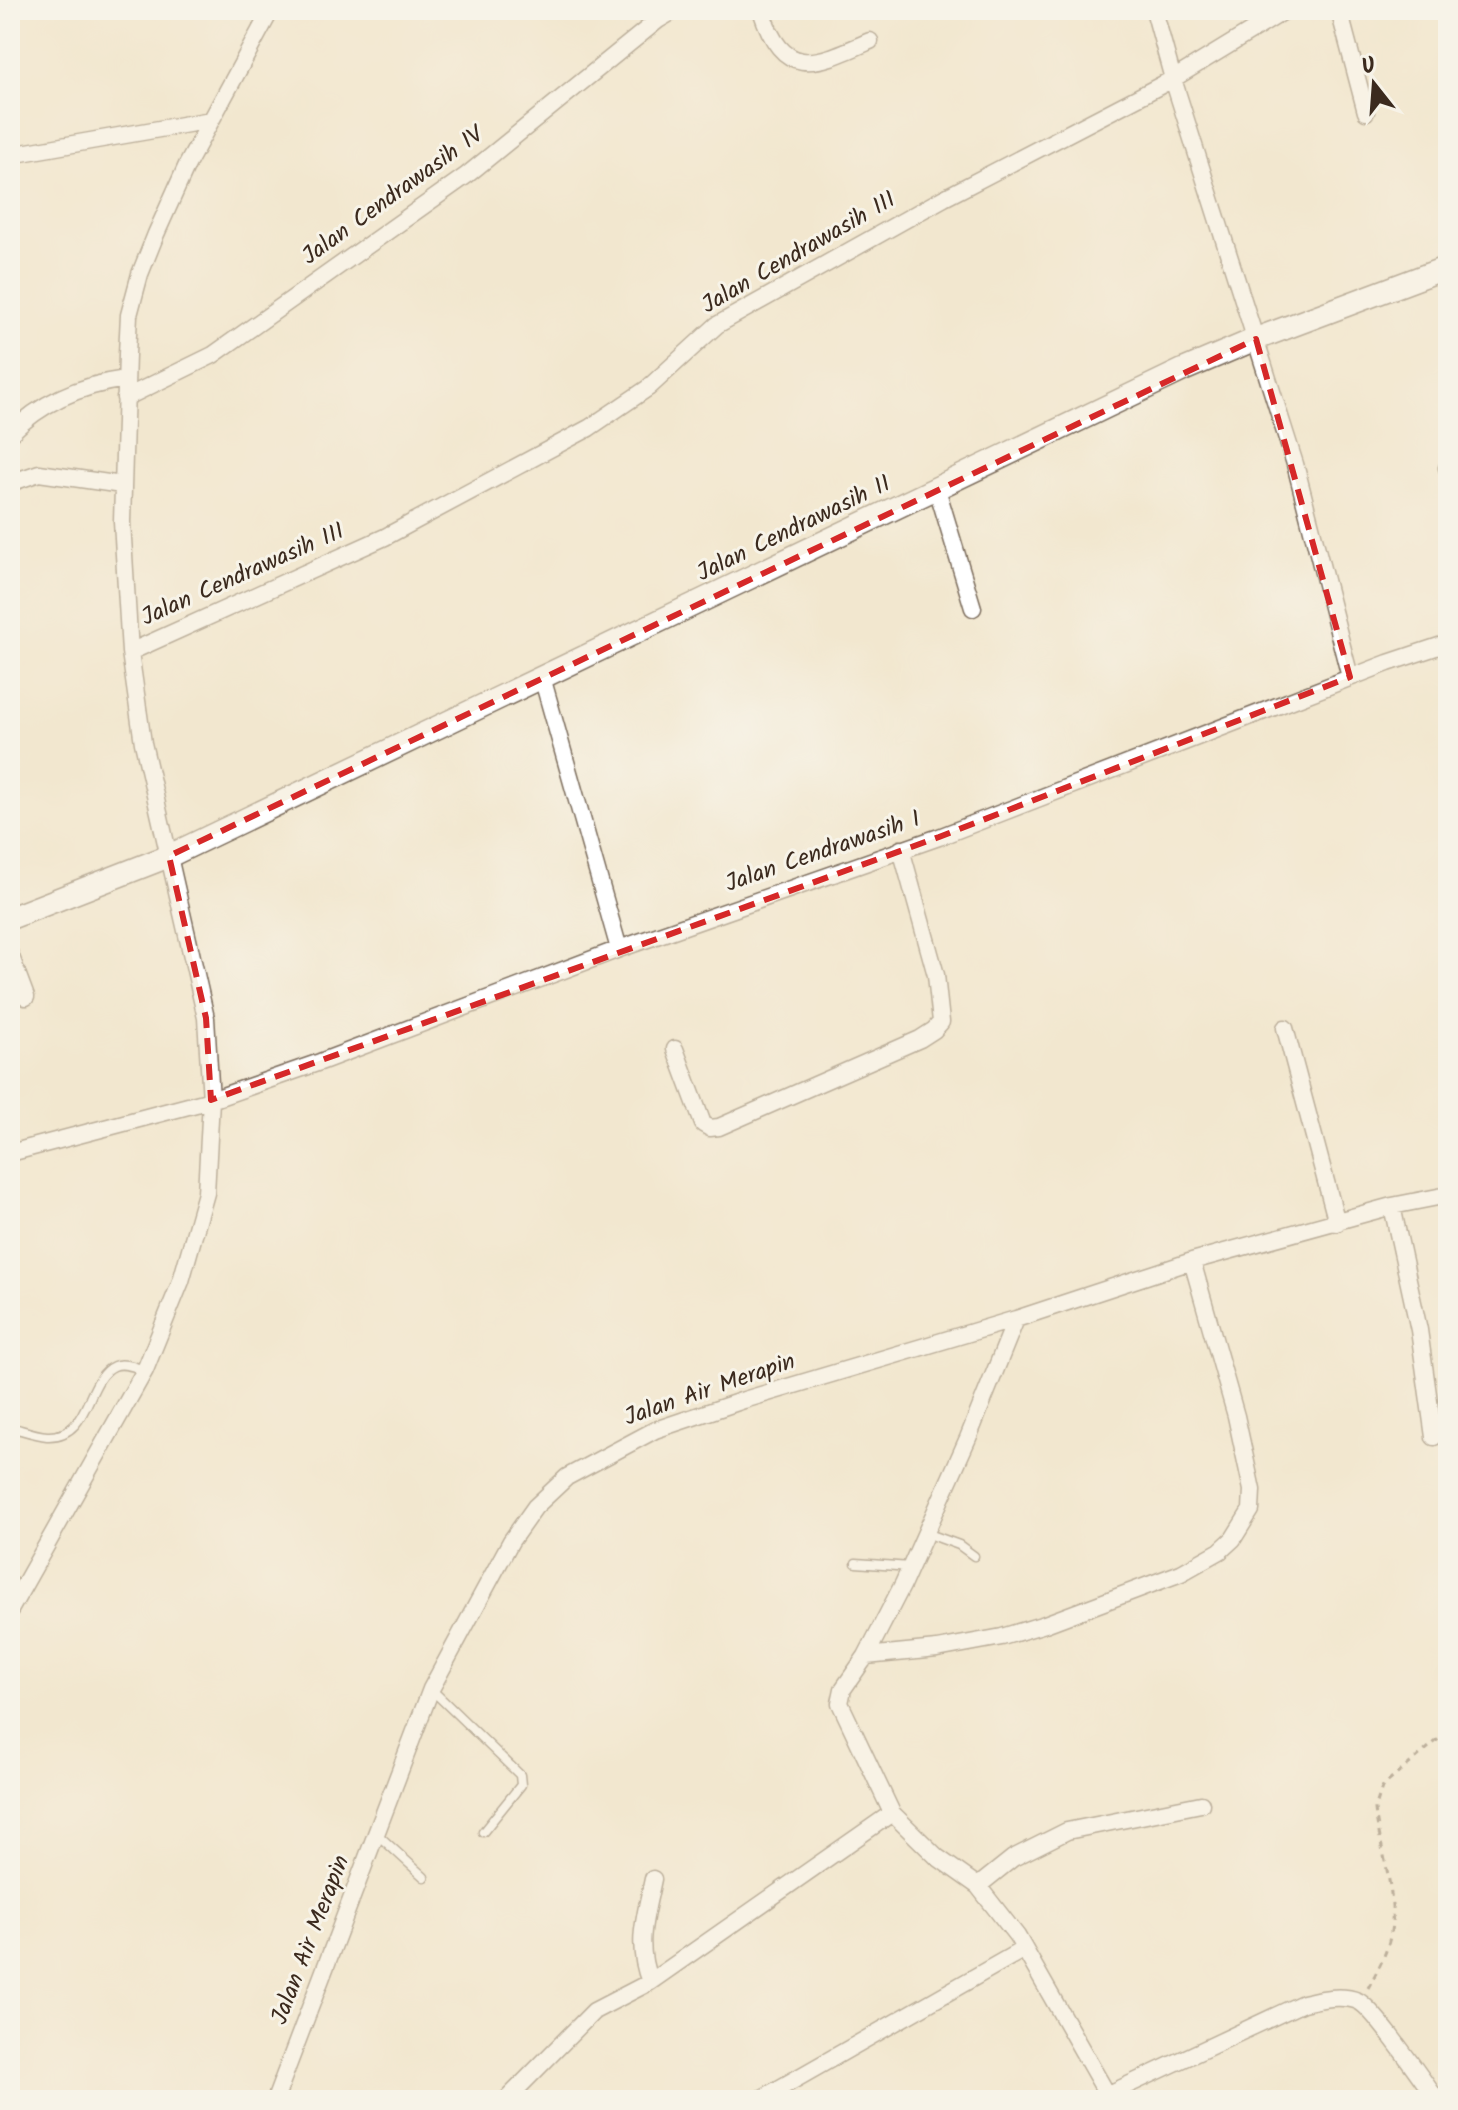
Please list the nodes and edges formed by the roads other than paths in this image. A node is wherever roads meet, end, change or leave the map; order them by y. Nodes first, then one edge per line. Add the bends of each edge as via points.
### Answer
1 (271, 10) edge
2 (675, 10) edge
3 (761, 10) edge
4 (1154, 10) edge
5 (1286, 10) edge
6 (1339, 10) edge
7 (870, 41) dead end
8 (1173, 79) junction
9 (1366, 112) dead end
10 (211, 120) junction
11 (10, 155) edge
12 (1448, 267) edge
13 (1256, 339) junction
14 (126, 379) junction
15 (125, 398) junction
16 (10, 434) edge
17 (10, 483) edge
18 (122, 485) junction
19 (937, 489) junction
20 (973, 608) dead end
21 (1448, 643) edge
22 (130, 652) junction
23 (542, 677) junction
24 (1350, 677) junction
25 (901, 849) junction
26 (169, 856) junction
27 (10, 918) edge
28 (619, 949) junction
29 (10, 954) edge
30 (26, 997) dead end
31 (1285, 1028) dead end
32 (675, 1049) dead end
33 (211, 1100) junction
34 (10, 1153) edge
35 (1448, 1195) edge
36 (1392, 1206) junction
37 (1337, 1223) junction
38 (1192, 1261) junction
39 (1016, 1319) junction
40 (145, 1370) junction
41 (10, 1427) edge
42 (1434, 1437) dead end
43 (926, 1533) junction
44 (974, 1556) dead end
45 (856, 1563) dead end
46 (911, 1567) junction
47 (10, 1610) edge
48 (866, 1656) junction
49 (431, 1689) junction
50 (1201, 1804) dead end
51 (892, 1813) junction
52 (483, 1832) dead end
53 (378, 1835) junction
54 (424, 1877) dead end
55 (653, 1879) dead end
56 (978, 1886) junction
57 (1024, 1949) junction
58 (650, 1982) junction
59 (280, 2097) edge
60 (1102, 2097) edge
61 (506, 2100) edge
62 (759, 2100) edge
63 (1437, 2100) edge

1 - 10 street
2 - 15 street, Jalan Cendrawasih IV via 467,175 226,346
3 - 7 street via 772,38 800,62 820,62
4 - 8 street
5 - 8 street, Jalan Cendrawasih III
6 - 9 street
8 - 13 street
8 - 22 street, Jalan Cendrawasih III via 717,325 648,388 589,428 385,537
10 - 11 street
10 - 14 street via 140,274 129,315
12 - 13 street, Jalan Cendrawasih II
13 - 19 street, Jalan Cendrawasih II
13 - 24 street via 1295,464
14 - 15 street
14 - 16 street via 72,391 43,406
15 - 18 street
17 - 18 street via 39,473
18 - 22 street
19 - 20 street
19 - 23 street, Jalan Cendrawasih II
21 - 24 street, Jalan Cendrawasih I
22 - 26 street via 143,743
23 - 26 street, Jalan Cendrawasih II
23 - 28 street
24 - 25 street, Jalan Cendrawasih I
25 - 28 street, Jalan Cendrawasih I
25 - 32 street via 936,975 941,1022 934,1030 710,1128 703,1124
26 - 27 street, Jalan Cendrawasih II
26 - 33 street via 206,1018
28 - 33 street, Jalan Cendrawasih I
29 - 30 street
31 - 37 street
33 - 34 street, Jalan Cendrawasih I
33 - 40 street via 206,1193 181,1281
35 - 36 street, Jalan Air Merapin
36 - 37 street, Jalan Air Merapin
36 - 42 street via 1419,1330
37 - 38 street, Jalan Air Merapin
38 - 39 street, Jalan Air Merapin
38 - 48 street via 1252,1490 1251,1510 1233,1539 1181,1573 1045,1624 937,1649
39 - 43 street
39 - 49 street, Jalan Air Merapin via 655,1430 567,1477 535,1507 511,1541
40 - 41 lane via 111,1368 81,1418 65,1432 46,1436
40 - 47 street
43 - 44 lane
43 - 46 street
45 - 46 lane
46 - 48 street
48 - 51 street via 843,1689 840,1703
49 - 52 lane via 520,1775 521,1785
49 - 53 street, Jalan Air Merapin
50 - 56 street via 1067,1831 1013,1858
51 - 56 street via 937,1857
51 - 58 street
53 - 54 lane
53 - 59 street, Jalan Air Merapin
55 - 58 street via 641,1953
56 - 57 street
57 - 60 street
57 - 62 street
58 - 61 street via 594,2011
60 - 63 street via 1303,2003 1340,1998 1361,2002

